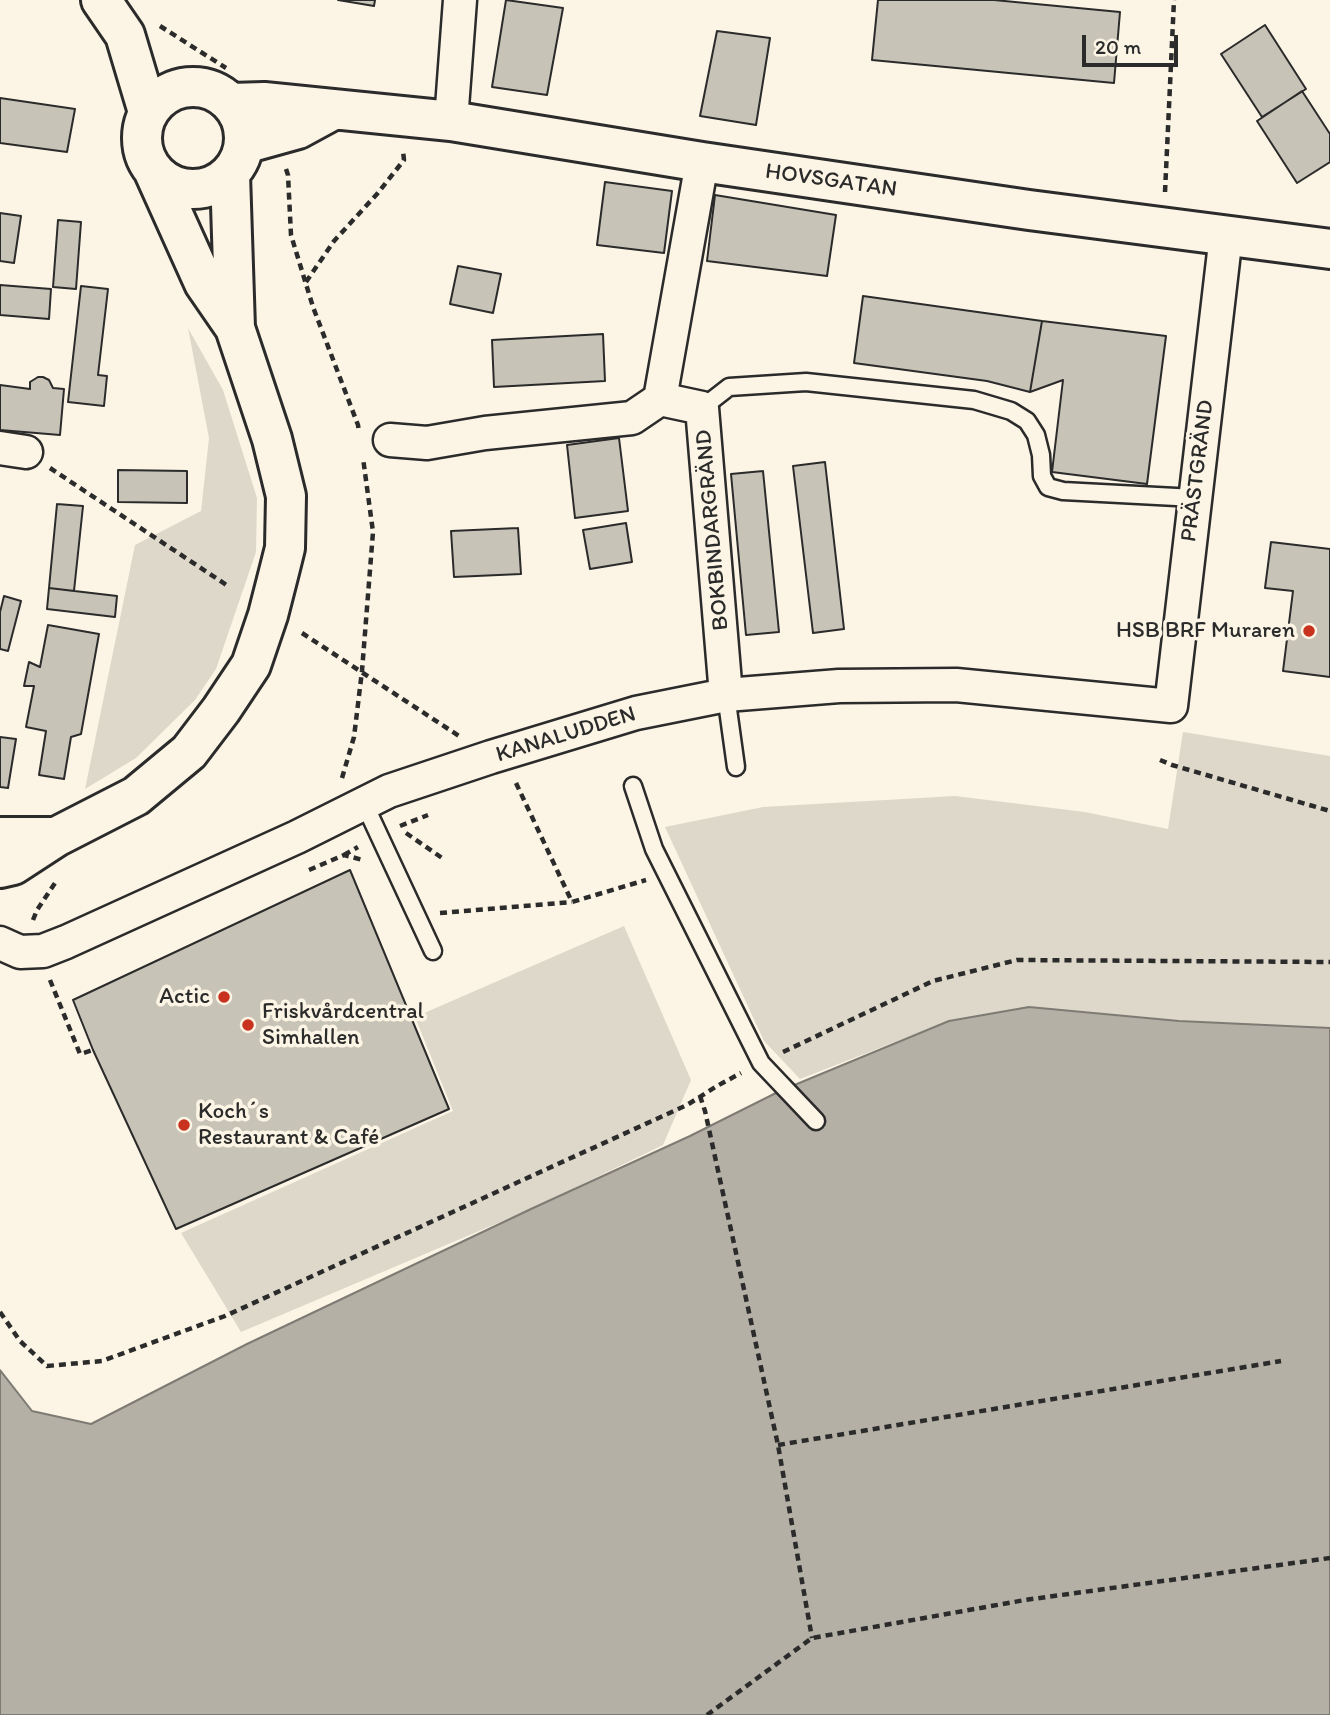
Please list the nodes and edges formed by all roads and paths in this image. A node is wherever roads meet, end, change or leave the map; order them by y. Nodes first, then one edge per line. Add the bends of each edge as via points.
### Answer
1 (101, 0) edge
2 (460, 0) edge
3 (1174, 0) edge
4 (141, 30) junction
5 (193, 86) junction
6 (232, 88) junction
7 (333, 110) junction
8 (148, 112) junction
9 (400, 115) junction
10 (451, 121) junction
11 (250, 151) junction
12 (702, 162) junction
13 (154, 172) junction
14 (1162, 228) junction
15 (1226, 235) junction
16 (1330, 249) edge
17 (306, 283) junction
18 (235, 328) junction
19 (660, 399) junction
20 (702, 408) junction
21 (375, 440) joint
22 (13, 450) edge
23 (362, 453) dead end
24 (1195, 498) junction
25 (228, 586) dead end
26 (726, 695) junction
27 (1171, 706) joint
28 (1160, 760) dead end
29 (736, 767) dead end
30 (634, 786) dead end
31 (358, 806) junction
32 (1330, 811) edge
33 (398, 827) dead end
34 (60, 854) junction
35 (445, 860) dead end
36 (3, 863) edge
37 (394, 869) junction
38 (305, 871) dead end
39 (572, 902) dead end
40 (416, 915) junction
41 (10, 948) edge
42 (433, 951) dead end
43 (1330, 962) edge
44 (50, 979) dead end
45 (93, 1050) dead end
46 (761, 1063) junction
47 (700, 1096) junction
48 (816, 1121) dead end
49 (0, 1312) edge
50 (1281, 1361) dead end
51 (778, 1445) junction
52 (1330, 1558) edge
53 (812, 1638) junction
54 (707, 1715) edge

1 - 4 main road
2 - 10 street
3 - 14 path
4 - 5 main road
4 - 6 path
4 - 8 main road
5 - 6 main road via 220,94
5 - 8 main road via 166,94
6 - 7 main road, HOVSGATAN via 264,102
6 - 11 main road
7 - 9 main road, HOVSGATAN
7 - 11 main road
8 - 13 main road via 141,137
9 - 10 main road, HOVSGATAN
9 - 17 path via 404,160 334,241
10 - 12 main road, HOVSGATAN
11 - 13 main road via 206,188 178,187
11 - 17 path via 288,175 291,235
11 - 18 main road
12 - 14 main road, HOVSGATAN
12 - 19 street
13 - 18 main road via 204,283
14 - 15 main road, HOVSGATAN
15 - 16 main road, HOVSGATAN
15 - 24 street, PRÄSTGRÄND
17 - 21 path via 358,425
18 - 34 main road via 286,496 285,548 268,615 251,665 189,752
19 - 20 street, BOKBINDARGRÄND
19 - 21 street via 632,418 427,443
20 - 24 lane via 729,387 806,382 974,400 1027,421 1036,435 1048,487
20 - 26 street, BOKBINDARGRÄND
22 - 25 path
23 - 31 path via 373,532 354,737 342,779
24 - 27 street, PRÄSTGRÄND
26 - 27 street, KANALUDDEN via 956,685
26 - 29 lane
26 - 31 street, KANALUDDEN via 636,713 478,761
28 - 32 path
30 - 46 lane via 654,849
31 - 37 lane
31 - 41 street, KANALUDDEN via 43,951
33 - 35 path
34 - 36 main road
34 - 41 path via 37,910
37 - 38 path via 344,855
37 - 40 lane
39 - 40 path
40 - 42 lane
43 - 46 path via 1017,960 933,981
44 - 45 path via 80,1054
46 - 47 path
46 - 48 lane
47 - 49 path via 225,1316 102,1361 47,1366 20,1341
47 - 51 path
50 - 51 path
51 - 53 path
52 - 53 path via 1025,1600
53 - 54 path

